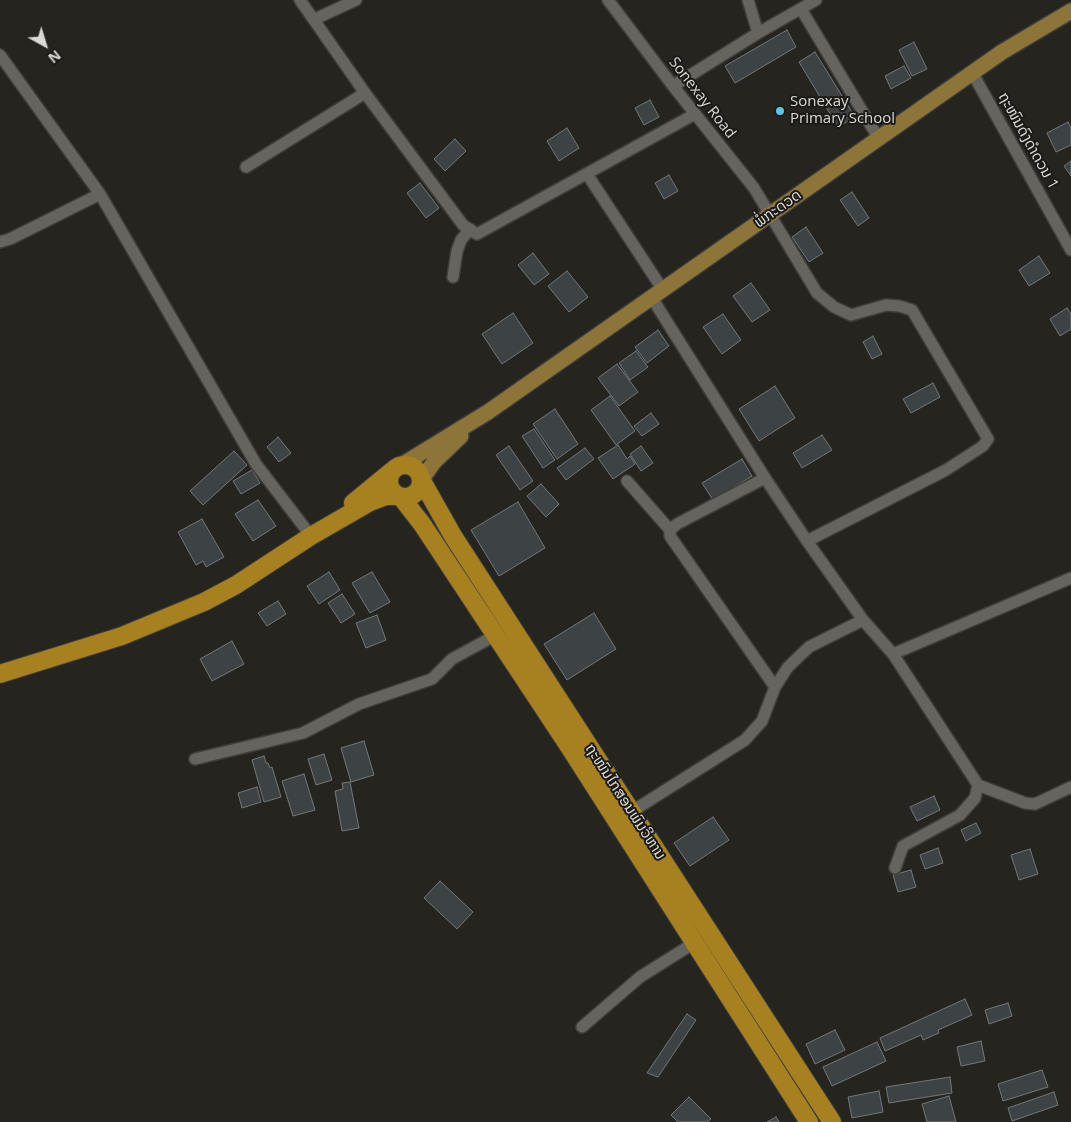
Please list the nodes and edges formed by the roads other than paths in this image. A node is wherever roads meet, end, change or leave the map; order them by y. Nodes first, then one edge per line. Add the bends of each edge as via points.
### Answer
1 (300, 0) edge
2 (356, 0) edge
3 (608, 0) edge
4 (748, 0) edge
5 (816, 0) edge
6 (801, 9) junction
7 (1071, 10) edge
8 (315, 19) junction
9 (758, 33) junction
10 (0, 54) edge
11 (973, 74) junction
12 (673, 86) junction
13 (365, 93) junction
14 (695, 114) junction
15 (880, 139) junction
16 (246, 167) dead end
17 (587, 174) junction
18 (100, 194) junction
19 (771, 214) junction
20 (470, 229) junction
21 (0, 242) edge
22 (1071, 250) edge
23 (453, 277) dead end
24 (657, 294) junction
25 (488, 412) junction
26 (396, 468) junction
27 (766, 478) junction
28 (422, 480) junction
29 (627, 481) dead end
30 (400, 496) junction
31 (670, 530) junction
32 (311, 536) junction
33 (807, 541) junction
34 (1071, 578) edge
35 (863, 620) junction
36 (496, 635) junction
37 (893, 654) junction
38 (0, 674) edge
39 (775, 687) junction
40 (577, 744) junction
41 (195, 759) dead end
42 (978, 785) junction
43 (1071, 787) edge
44 (631, 812) junction
45 (895, 868) dead end
46 (694, 944) junction
47 (582, 1027) dead end
48 (809, 1122) edge
49 (832, 1122) edge

1 - 8 street
2 - 8 street
3 - 12 street, Sonexay Road
4 - 9 street
5 - 6 street
6 - 9 street
6 - 15 street
7 - 11 main road, ພໍ່ກະດວດ via 1002,52
8 - 13 street
9 - 12 street
10 - 18 street
11 - 15 main road, ພໍ່ກະດວດ
11 - 22 street, ຖະໜົນດົງດຳດວນ 1
12 - 14 street, Sonexay Road
13 - 16 street
13 - 20 street via 463,225
14 - 17 street
14 - 19 street, Sonexay Road
15 - 19 main road, ພໍ່ກະດວດ
17 - 20 street via 482,232 477,234
17 - 24 street
18 - 21 street via 10,240
18 - 32 street via 256,464
19 - 24 main road, ພໍ່ກະດວດ
19 - 33 street, Sonexay Road via 817,293 834,307 851,315 886,305 912,310 988,439 983,446 946,470
20 - 23 street via 457,251
24 - 25 main road, ພໍ່ກະດວດ
24 - 27 street
25 - 26 main road
25 - 28 main road via 434,462
26 - 28 highway via 410,465
26 - 30 highway via 389,480 391,490
26 - 32 highway
27 - 31 street
27 - 33 street
28 - 30 highway via 415,494
28 - 40 highway, ຖະໜົນໄກສອນພົມວິຫານ
29 - 31 street
30 - 32 highway via 386,496 370,502
30 - 36 highway, ຖະໜົນໄກສອນພົມວິຫານ
31 - 39 street via 670,536
32 - 38 highway via 236,585 178,614 122,636
33 - 35 street
34 - 37 street
35 - 37 street
35 - 39 street via 809,647 788,667
36 - 40 highway, ຖະໜົນໄກສອນພົມວິຫານ
36 - 41 street via 452,659 432,679 359,704 303,733
37 - 42 street
39 - 44 street via 762,721 745,740
40 - 44 highway, ຖະໜົນໄກສອນພົມວິຫານ
40 - 46 highway, ຖະໜົນໄກສອນພົມວິຫານ
42 - 43 street via 1035,804
42 - 45 street via 974,798 960,815 903,846
44 - 49 highway, ຖະໜົນໄກສອນພົມວິຫານ
46 - 47 street via 640,977
46 - 48 highway, ຖະໜົນໄກສອນພົມວິຫານ

